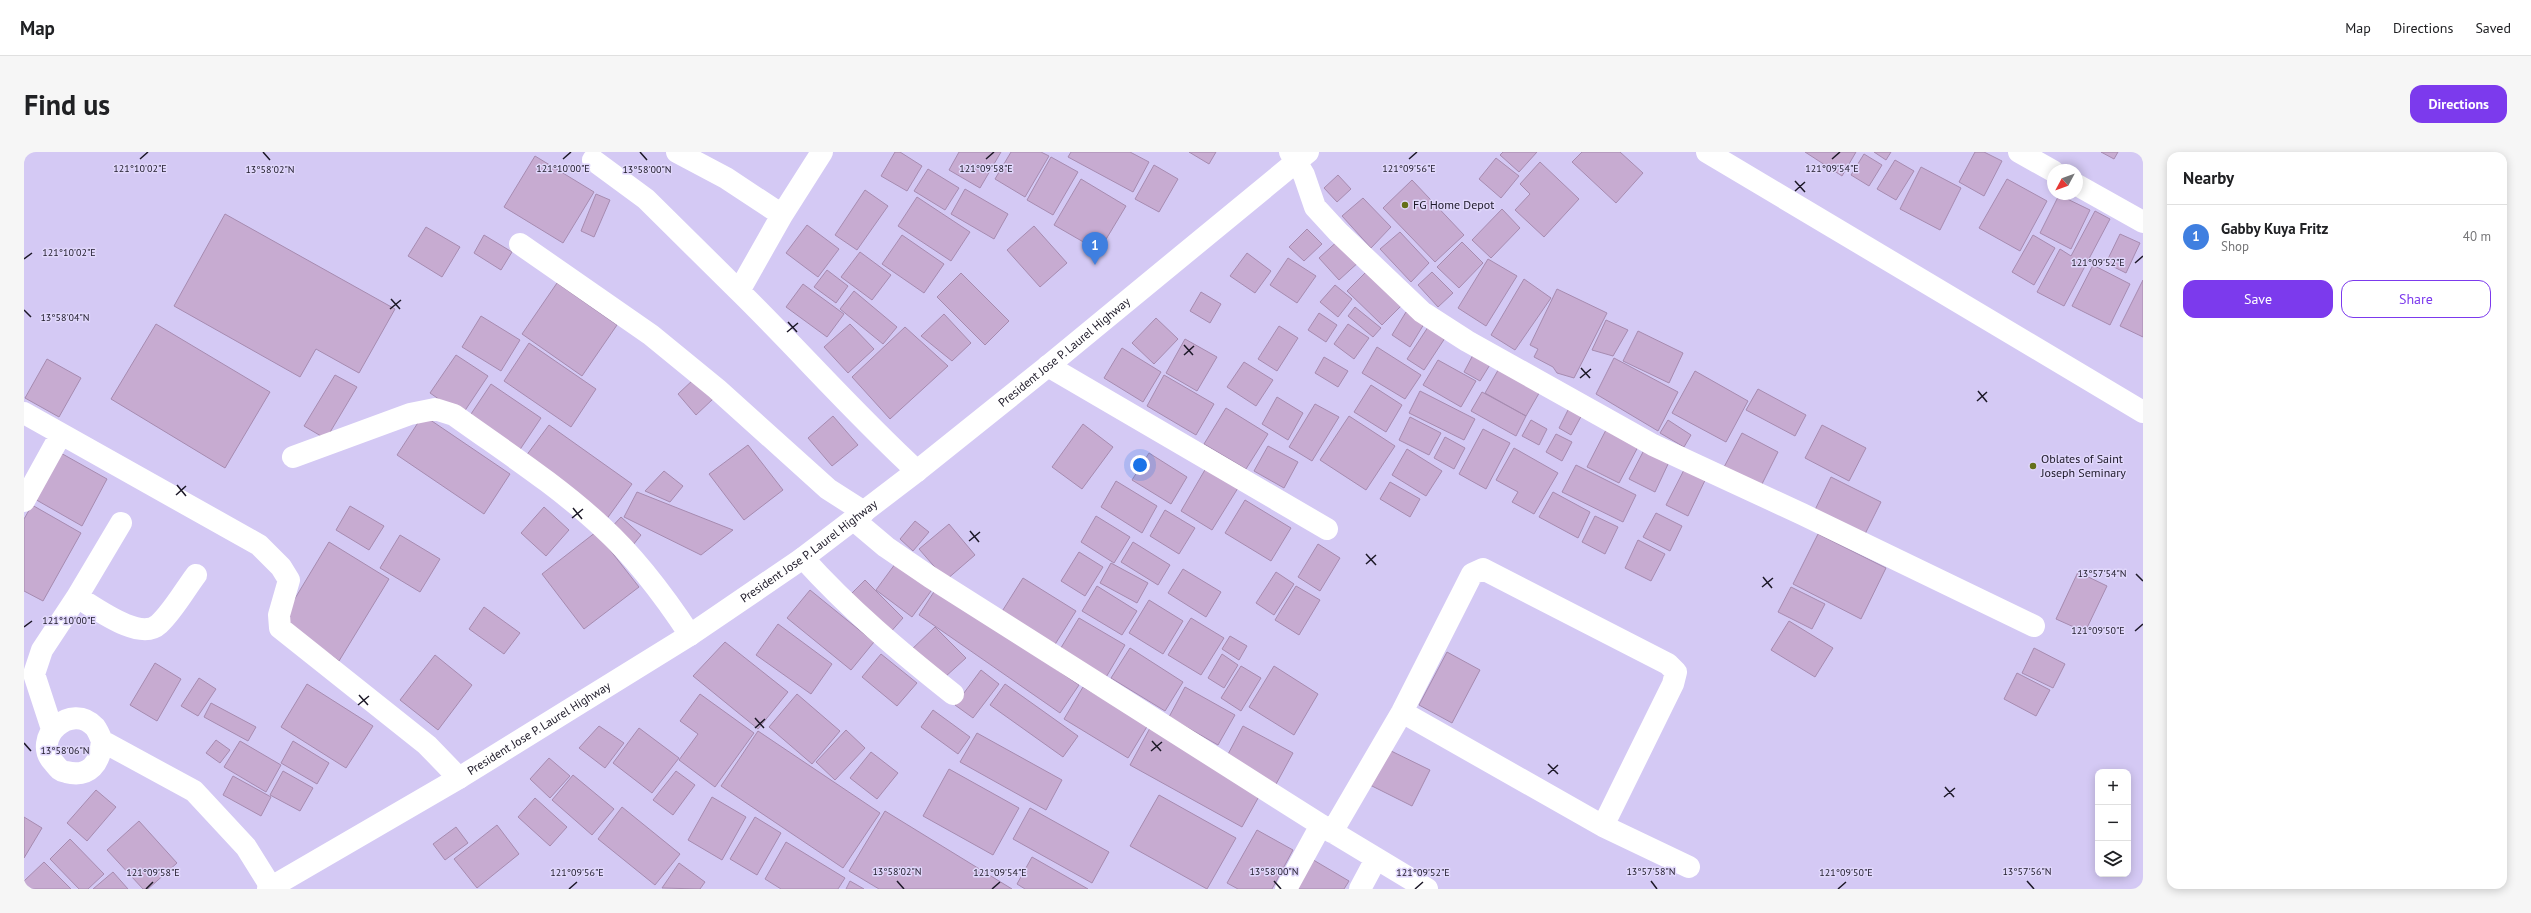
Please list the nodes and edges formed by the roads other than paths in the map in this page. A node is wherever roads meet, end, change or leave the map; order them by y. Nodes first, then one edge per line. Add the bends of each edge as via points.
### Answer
1 (677, 152) edge
2 (822, 152) edge
3 (1707, 152) edge
4 (2019, 152) edge
5 (1298, 155) edge
6 (593, 160) dead end
7 (2047, 168) edge
8 (2083, 188) edge
9 (782, 215) junction
10 (2143, 222) edge
11 (520, 244) dead end
12 (739, 291) junction
13 (1048, 366) junction
14 (24, 412) edge
15 (2143, 412) edge
16 (61, 434) junction
17 (293, 457) dead end
18 (917, 471) junction
19 (24, 502) edge
20 (859, 516) junction
21 (120, 523) dead end
22 (1327, 529) dead end
23 (803, 558) junction
24 (196, 575) dead end
25 (77, 597) junction
26 (2034, 626) dead end
27 (690, 635) junction
28 (953, 694) dead end
29 (1402, 712) junction
30 (52, 729) junction
31 (102, 741) junction
32 (459, 778) junction
33 (1604, 826) junction
34 (1326, 829) junction
35 (1376, 859) junction
36 (1689, 867) dead end
37 (269, 888) edge
38 (1286, 889) edge
39 (1360, 889) edge
40 (1427, 889) edge

1 - 9 street via 726,178
2 - 9 street
3 - 15 street
4 - 7 street
5 - 13 street, President Jose P. Laurel Highway
5 - 26 street via 1315,207 1422,312 1467,342 1653,445
6 - 12 street via 646,198
8 - 10 street
9 - 12 street
11 - 20 street via 651,335 717,389
12 - 18 street
13 - 18 street, President Jose P. Laurel Highway
13 - 22 street
14 - 16 street
16 - 19 street
16 - 32 street via 259,545 281,567 289,580 279,616 280,628 427,745
17 - 27 street via 410,414 435,409 454,415 554,487 603,527 665,598
18 - 20 street, President Jose P. Laurel Highway
20 - 23 street, President Jose P. Laurel Highway
20 - 34 street via 886,547 930,577
21 - 25 street
23 - 27 street, President Jose P. Laurel Highway
23 - 28 street via 825,583 891,646
24 - 25 street via 158,625 145,631 132,628
25 - 30 street via 42,650 34,674
27 - 32 street, President Jose P. Laurel Highway
29 - 33 street
29 - 33 street via 1472,574 1483,569 1668,664 1676,672 1673,684
29 - 34 street
30 - 31 street via 65,719 81,719 95,726
30 - 31 street via 46,743 50,759 60,771 76,774 91,769 100,757
31 - 37 street via 194,791 246,847
32 - 37 street, President Jose P. Laurel Highway
33 - 36 street
34 - 35 street
34 - 38 street
35 - 39 street
35 - 40 street

